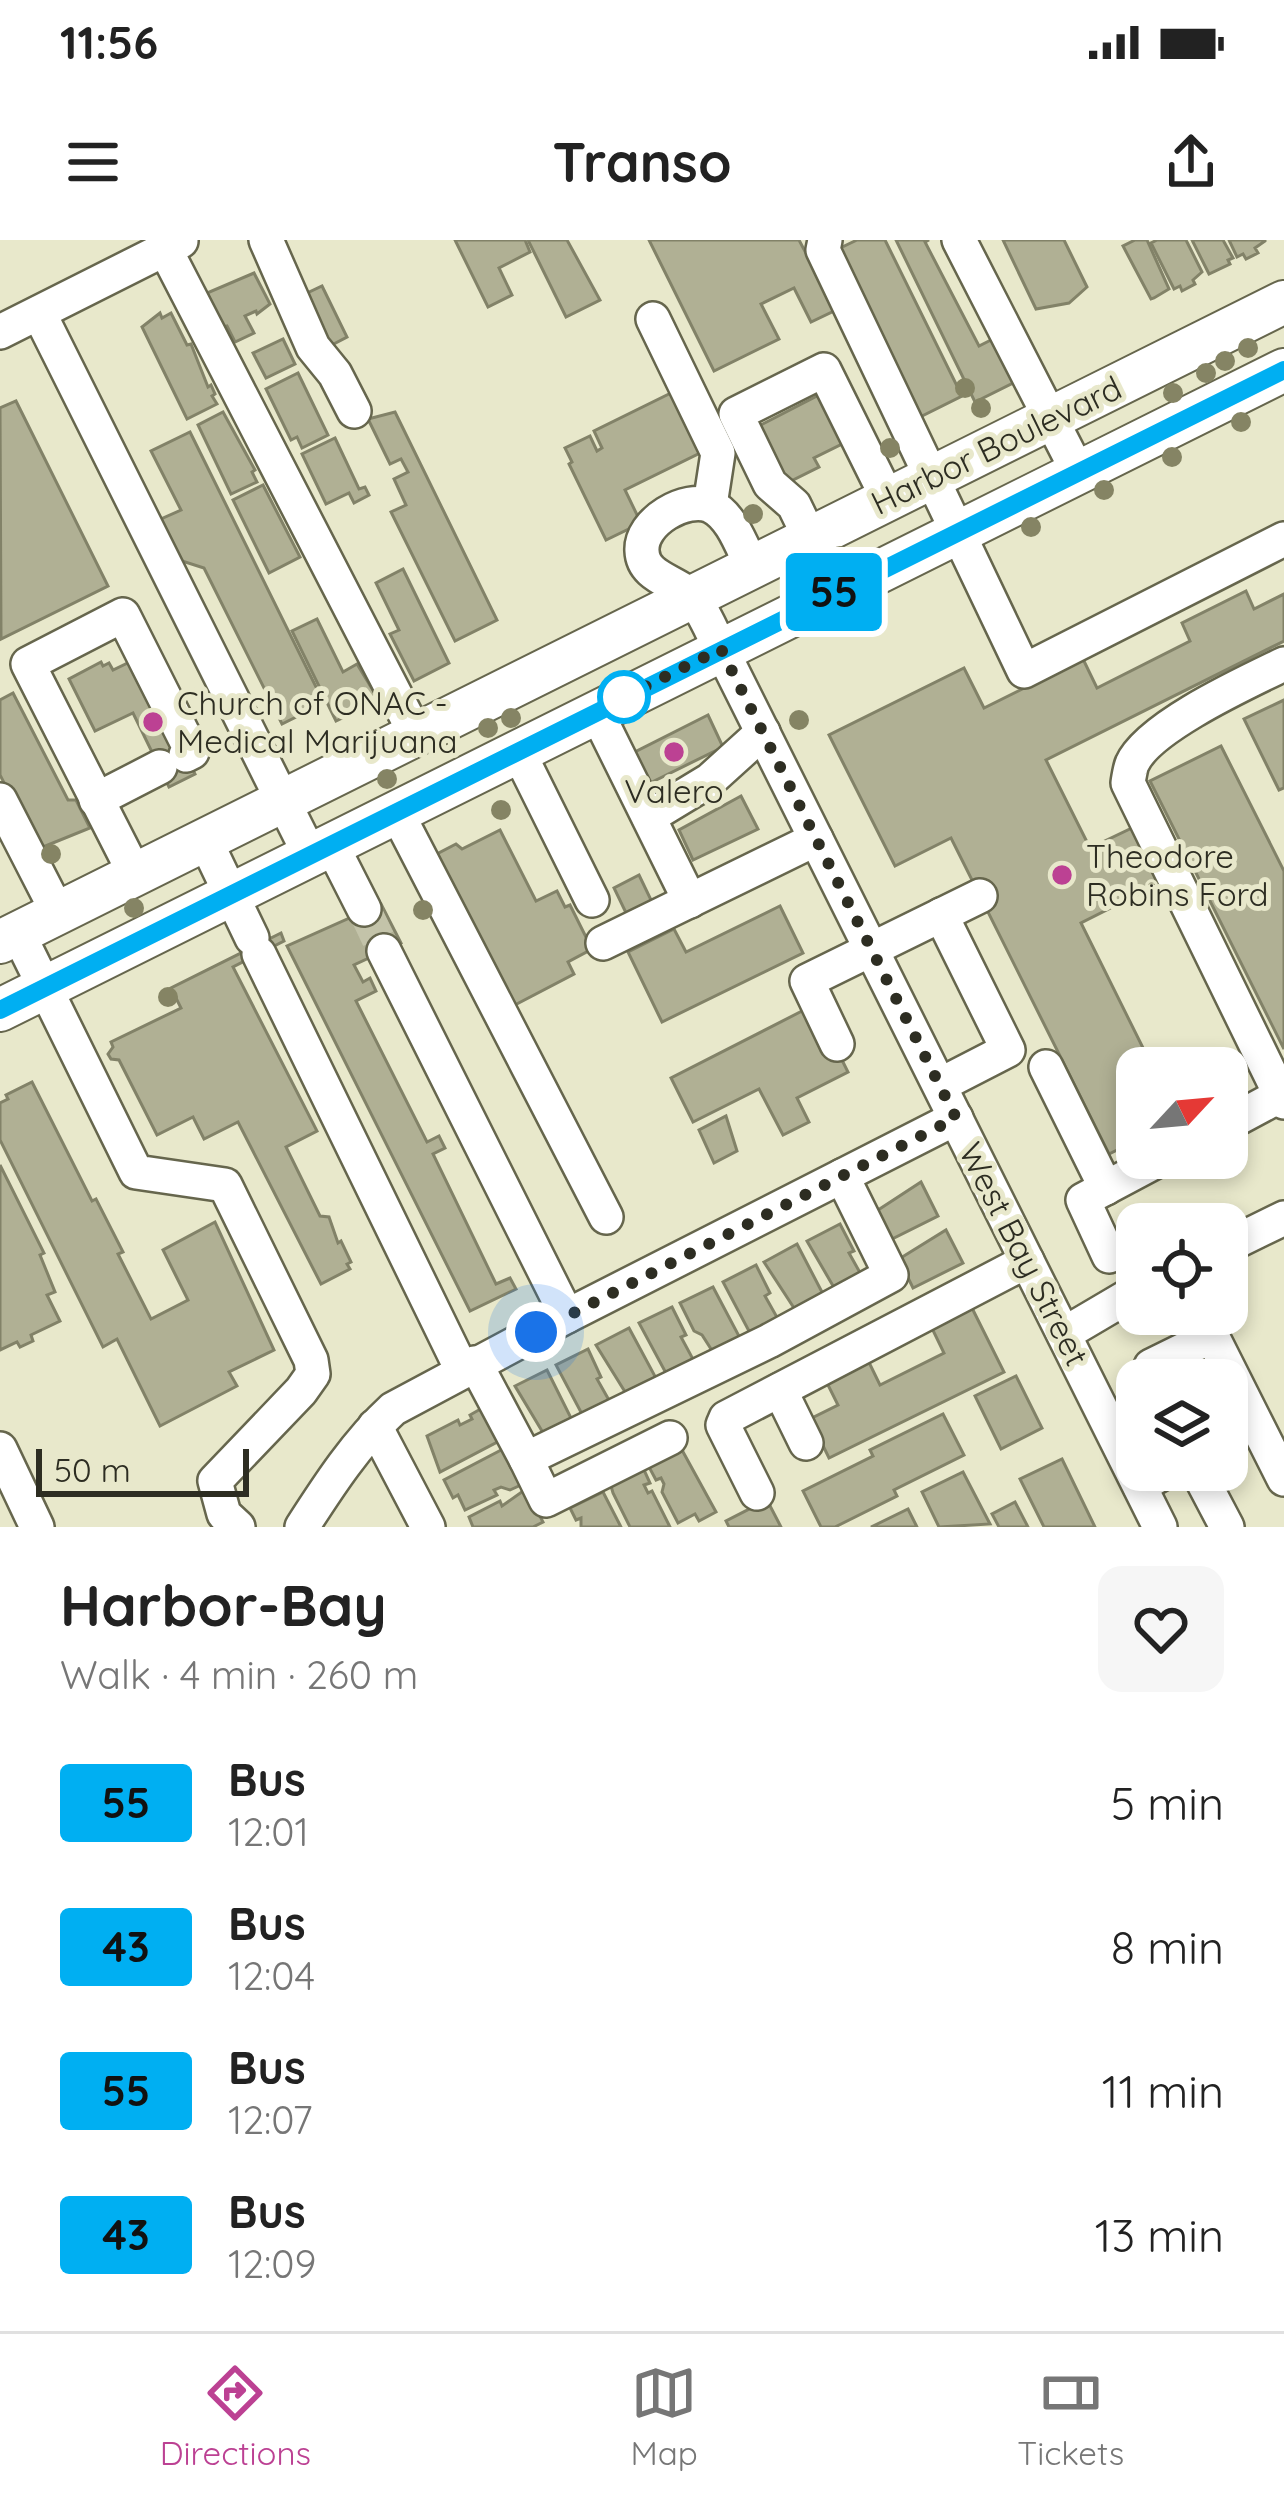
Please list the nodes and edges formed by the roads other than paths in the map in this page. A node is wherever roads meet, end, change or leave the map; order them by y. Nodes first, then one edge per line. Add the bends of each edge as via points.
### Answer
1 (266, 240) edge
2 (826, 240) edge
3 (959, 240) edge
4 (164, 246) edge
5 (1284, 302) edge
6 (39, 313) junction
7 (653, 319) dead end
8 (1, 328) edge
9 (1284, 370) edge
10 (354, 411) dead end
11 (1052, 418) junction
12 (1078, 472) junction
13 (930, 478) junction
14 (888, 499) junction
15 (710, 505) junction
16 (955, 532) junction
17 (810, 538) junction
18 (1284, 539) edge
19 (752, 567) junction
20 (680, 590) junction
21 (721, 649) junction
22 (1284, 664) edge
23 (596, 711) junction
24 (763, 732) junction
25 (416, 734) junction
26 (518, 751) junction
27 (0, 800) edge
28 (96, 800) junction
29 (283, 801) junction
30 (396, 812) junction
31 (649, 817) junction
32 (816, 839) junction
33 (205, 840) junction
34 (320, 849) junction
35 (135, 874) junction
36 (231, 894) junction
37 (980, 896) dead end
38 (592, 901) dead end
39 (690, 901) junction
40 (364, 909) tunnel mouth
41 (58, 913) junction
42 (941, 916) junction
43 (9, 937) edge
44 (603, 943) dead end
45 (872, 950) junction
46 (384, 951) tunnel mouth
47 (45, 987) junction
48 (0, 1010) edge
49 (838, 1044) dead end
50 (1046, 1067) dead end
51 (940, 1085) junction
52 (1282, 1099) edge
53 (1248, 1114) edge
54 (956, 1118) junction
55 (842, 1176) junction
56 (1123, 1179) edge
57 (1095, 1194) junction
58 (606, 1217) dead end
59 (1284, 1218) edge
60 (1248, 1236) edge
61 (1027, 1261) junction
62 (1116, 1271) edge
63 (1116, 1303) edge
64 (567, 1316) junction
65 (1064, 1334) junction
66 (1164, 1359) edge
67 (1224, 1359) edge
68 (469, 1367) junction
69 (780, 1390) junction
70 (1248, 1408) edge
71 (1116, 1417) edge
72 (375, 1426) junction
73 (670, 1438) dead end
74 (806, 1443) dead end
75 (0, 1448) edge
76 (526, 1459) junction
77 (1284, 1479) edge
78 (1156, 1491) edge
79 (1208, 1491) edge
80 (757, 1493) dead end
81 (37, 1527) edge
82 (238, 1527) edge
83 (302, 1527) edge
84 (428, 1527) edge
85 (1160, 1527) edge
86 (1226, 1527) edge

1 - 10 street via 313,346
2 - 13 street via 823,250
3 - 11 street
4 - 6 street
4 - 25 street
5 - 11 main road, Harbor Boulevard
6 - 8 street
6 - 29 street
7 - 15 street via 718,453
9 - 12 main road, Harbor Boulevard
11 - 12 street
11 - 13 main road, Harbor Boulevard
12 - 16 main road, Harbor Boulevard
13 - 14 main road, Harbor Boulevard
13 - 16 street
14 - 17 main road, Harbor Boulevard
14 - 17 street via 824,370 736,414 770,484 794,505
15 - 19 street via 729,522
15 - 20 street via 685,504 665,515 660,560
16 - 18 street via 1024,671
16 - 21 main road, Harbor Boulevard
17 - 19 main road, Harbor Boulevard
19 - 20 main road, Harbor Boulevard
20 - 21 street, West Bay Street
20 - 25 main road, Harbor Boulevard
21 - 23 main road, Harbor Boulevard
21 - 24 street, West Bay Street
22 - 52 street via 1145,746 1128,783
23 - 26 main road, Harbor Boulevard
23 - 31 street
24 - 31 street via 710,780
24 - 32 street, West Bay Street
25 - 29 main road, Harbor Boulevard
26 - 30 main road, Harbor Boulevard
26 - 38 street
27 - 41 street
28 - 28 street via 28,664 123,615 192,752
28 - 35 street
29 - 33 main road, Harbor Boulevard
29 - 34 street
30 - 34 main road, Harbor Boulevard
30 - 58 street
31 - 39 street
32 - 39 street
32 - 45 street, West Bay Street
33 - 35 main road, Harbor Boulevard
33 - 36 street
34 - 36 main road, Harbor Boulevard
34 - 40 street
35 - 41 main road, Harbor Boulevard
36 - 47 main road, Harbor Boulevard
36 - 68 street
37 - 42 street
39 - 44 street
41 - 43 main road, Harbor Boulevard
42 - 45 street
42 - 51 street via 1008,1050
43 - 47 street
45 - 49 street via 807,982
45 - 51 street, West Bay Street
46 - 64 street
47 - 48 main road, Harbor Boulevard
47 - 82 street via 136,1172 225,1185 311,1360 313,1374 301,1391 215,1481 224,1514
50 - 57 street
51 - 54 street, West Bay Street
52 - 53 street
54 - 55 street
54 - 61 street, West Bay Street
55 - 64 street
55 - 76 street via 891,1275
56 - 57 street
57 - 62 street
59 - 60 street
61 - 65 street, West Bay Street
61 - 69 street
63 - 65 street
64 - 68 street
65 - 71 street, West Bay Street
66 - 67 street via 1212,1336
68 - 72 street
68 - 76 street
69 - 74 street
69 - 80 street via 723,1421
70 - 77 street
72 - 83 street
72 - 84 street
73 - 76 street via 546,1500
75 - 81 street
78 - 85 street, West Bay Street
79 - 86 street

